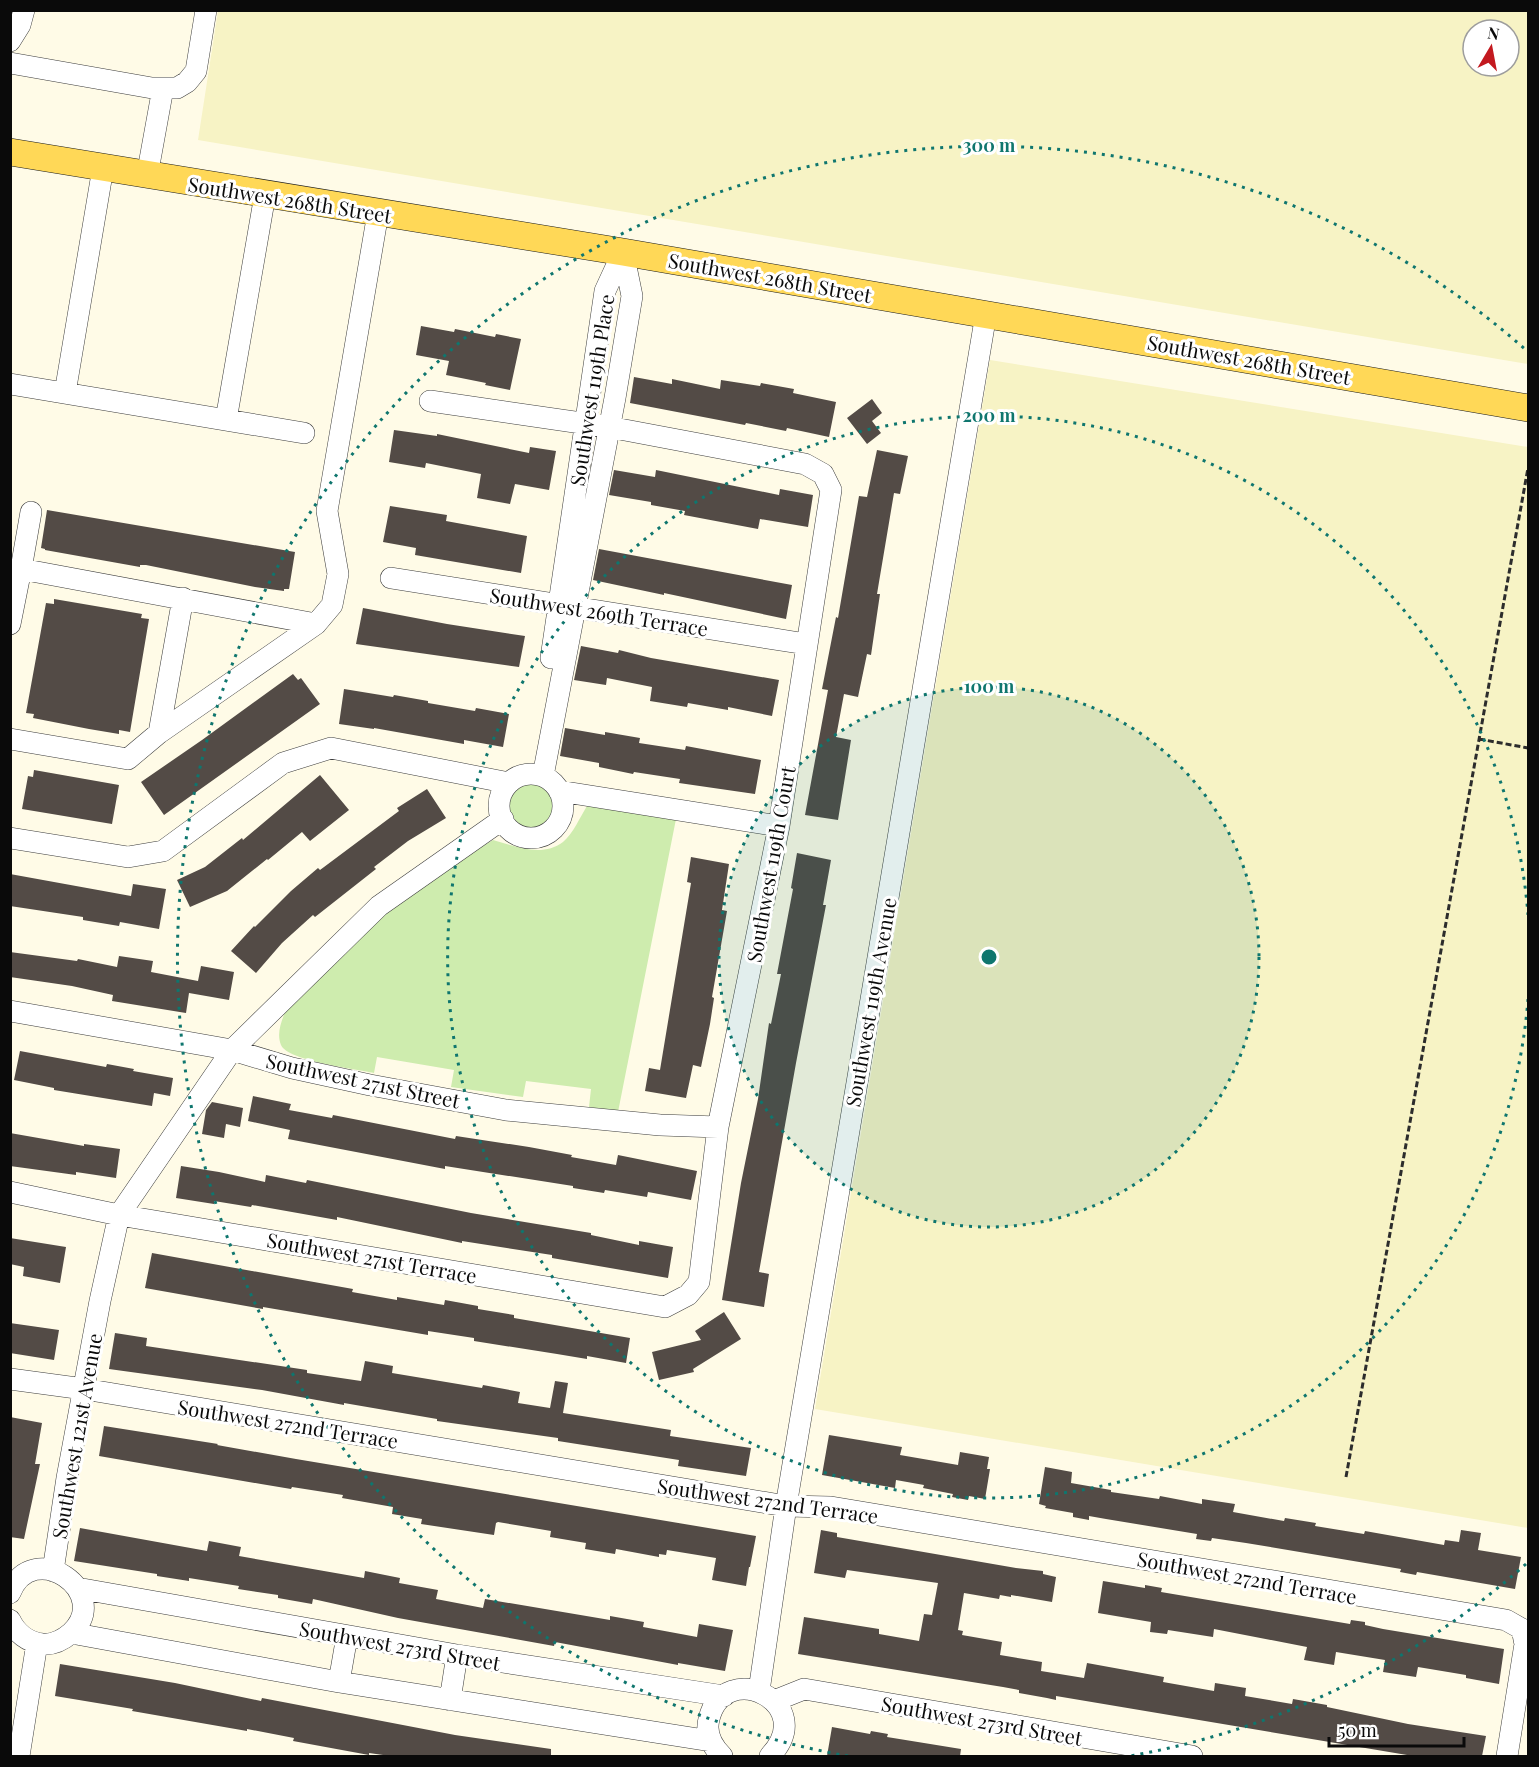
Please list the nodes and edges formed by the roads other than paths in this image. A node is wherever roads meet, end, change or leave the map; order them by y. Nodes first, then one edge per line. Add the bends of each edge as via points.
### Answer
1 (24, 10) edge
2 (206, 10) edge
3 (10, 41) edge
4 (10, 63) edge
5 (170, 88) junction
6 (10, 153) edge
7 (103, 168) junction
8 (147, 176) junction
9 (264, 195) junction
10 (378, 213) junction
11 (623, 252) junction
12 (986, 314) junction
13 (591, 380) junction
14 (10, 384) edge
15 (618, 384) junction
16 (65, 393) junction
17 (430, 401) dead end
18 (1528, 408) edge
19 (226, 420) junction
20 (585, 424) junction
21 (609, 427) junction
22 (304, 432) dead end
23 (32, 512) dead end
24 (21, 569) junction
25 (391, 578) dead end
26 (183, 598) junction
27 (566, 606) junction
28 (10, 624) edge
29 (316, 624) junction
30 (806, 644) junction
31 (159, 733) junction
32 (10, 739) edge
33 (538, 775) junction
34 (509, 783) junction
35 (559, 791) junction
36 (503, 819) junction
37 (779, 826) junction
38 (10, 838) edge
39 (10, 1011) edge
40 (231, 1050) junction
41 (718, 1127) junction
42 (10, 1192) edge
43 (120, 1215) junction
44 (702, 1256) joint
45 (10, 1379) edge
46 (84, 1389) junction
47 (786, 1506) junction
48 (53, 1571) junction
49 (77, 1588) junction
50 (10, 1593) edge
51 (10, 1620) edge
52 (71, 1633) junction
53 (347, 1636) junction
54 (37, 1642) junction
55 (457, 1655) junction
56 (339, 1682) junction
57 (724, 1696) junction
58 (766, 1696) junction
59 (450, 1700) junction
60 (717, 1749) edge
61 (19, 1756) edge
62 (770, 1756) edge
63 (1192, 1756) edge
64 (1507, 1756) edge

1 - 3 street via 21,25
2 - 5 street via 196,71 187,82
4 - 5 street
5 - 8 street
6 - 7 main road, Southwest 268th Street
7 - 8 main road, Southwest 268th Street
7 - 16 street
8 - 9 main road, Southwest 268th Street
9 - 10 main road, Southwest 268th Street
9 - 19 street
10 - 11 main road, Southwest 268th Street
10 - 29 street via 327,511 338,574 332,605
11 - 12 main road, Southwest 268th Street
11 - 13 street, Southwest 119th Place via 605,291
11 - 15 street, Southwest 119th Place via 632,296
12 - 18 main road, Southwest 268th Street
12 - 47 street, Southwest 119th Avenue
13 - 15 street
13 - 20 street, Southwest 119th Place
14 - 16 street
15 - 21 street, Southwest 119th Place
16 - 19 street
17 - 20 street
19 - 22 street
20 - 21 street
20 - 27 street, Southwest 119th Place
21 - 27 street, Southwest 119th Place
21 - 30 street, Southwest 119th Court via 805,464 823,474 831,490
23 - 24 street
24 - 26 street
24 - 28 street
25 - 27 street, Southwest 269th Terrace
26 - 29 street
26 - 31 street
27 - 30 street, Southwest 269th Terrace
27 - 33 street, Southwest 119th Place
29 - 31 street
30 - 37 street, Southwest 119th Court
31 - 32 street via 128,759
33 - 34 street via 524,775
33 - 35 street via 555,784
34 - 36 street via 500,800
34 - 38 street via 331,748 283,763 163,851 128,857
35 - 36 street via 563,800 560,820 546,834 517,834
35 - 37 street
36 - 40 street via 379,906
37 - 41 street, Southwest 119th Court
39 - 40 street, Southwest 271st Street
40 - 41 street, Southwest 271st Street via 292,1068 506,1110
40 - 43 street
41 - 44 street, Southwest 119th Court
42 - 43 street, Southwest 271st Terrace
43 - 44 street, Southwest 271st Terrace via 665,1307 688,1295 699,1282
43 - 46 street, Southwest 121st Avenue
45 - 46 street, Southwest 272nd Terrace
46 - 47 street, Southwest 272nd Terrace
46 - 48 street, Southwest 121st Avenue
47 - 58 street, Southwest 119th Avenue
47 - 64 street, Southwest 272nd Terrace via 831,1507 1506,1620 1522,1629 1525,1644
48 - 49 street via 67,1576
48 - 50 street via 32,1572 21,1578
49 - 52 street via 83,1608
49 - 53 street, Southwest 273rd Street
51 - 54 street via 19,1633
52 - 54 street via 53,1643
52 - 56 street
53 - 55 street, Southwest 273rd Street
53 - 56 street
54 - 61 street
55 - 57 street, Southwest 273rd Street
55 - 59 street
56 - 59 street
57 - 58 street, Southwest 273rd Street via 740,1689
57 - 60 street via 711,1712 708,1724
58 - 62 street via 781,1712 784,1724 778,1748
58 - 63 street, Southwest 273rd Street via 804,1689
59 - 60 street

